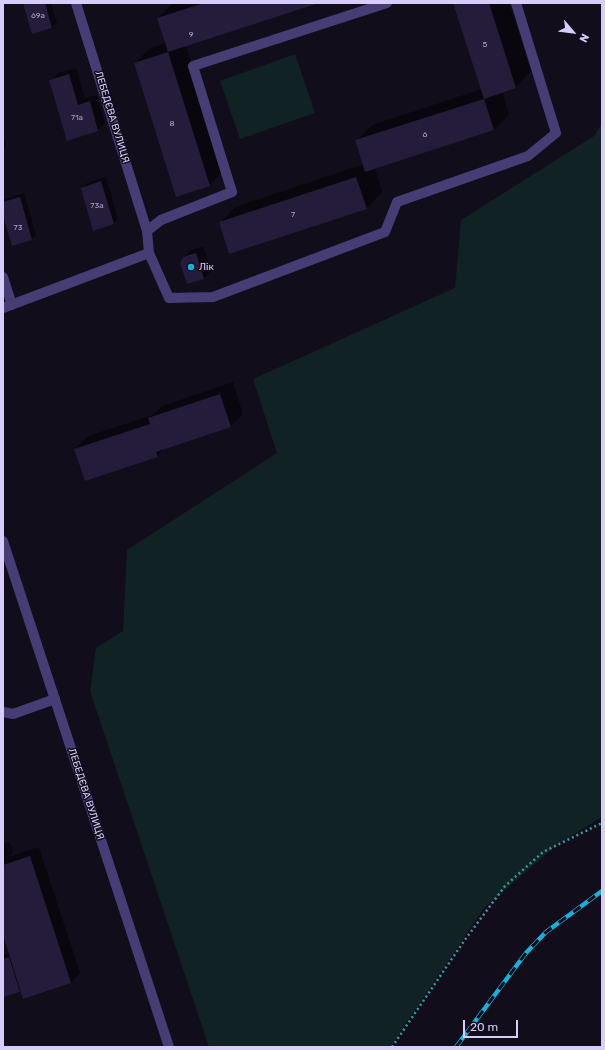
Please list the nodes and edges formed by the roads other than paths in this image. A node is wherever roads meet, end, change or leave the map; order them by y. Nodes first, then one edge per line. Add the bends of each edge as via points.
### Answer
1 (76, 3) edge
2 (386, 3) edge
3 (516, 3) edge
4 (148, 231) junction
5 (149, 253) junction
6 (3, 277) edge
7 (8, 306) edge
8 (3, 540) edge
9 (6, 560) edge
10 (55, 699) junction
11 (3, 712) edge
12 (169, 1047) edge

1 - 4 street, ЛЕБЕДЄВА ВУЛИЦЯ
2 - 4 street via 193,66 232,192 161,220
3 - 5 street via 556,133 528,156 397,202 386,232 213,297 169,298
4 - 5 street, ЛЕБЕДЄВА ВУЛИЦЯ
5 - 7 street
6 - 7 street
8 - 9 street, ЛЕБЕДЄВА ВУЛИЦЯ
9 - 10 street, ЛЕБЕДЄВА ВУЛИЦЯ
10 - 11 street via 13,714
10 - 12 street, ЛЕБЕДЄВА ВУЛИЦЯ

